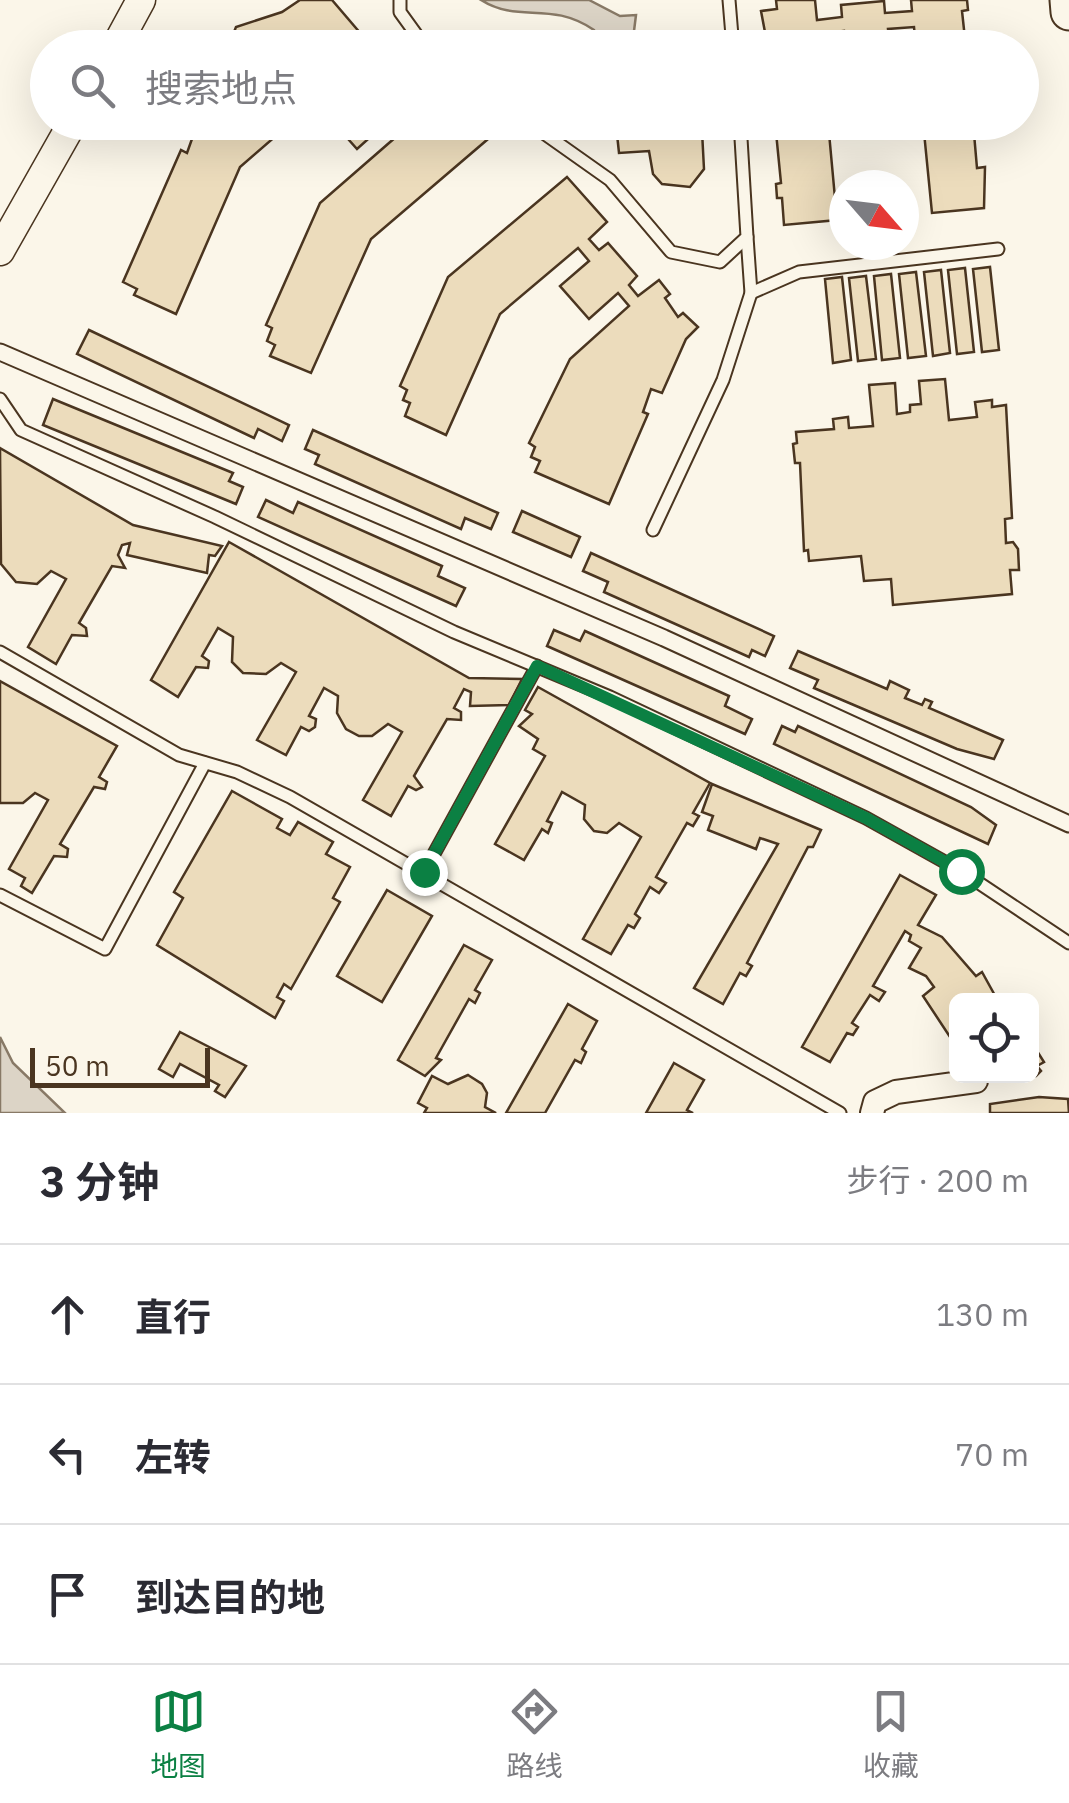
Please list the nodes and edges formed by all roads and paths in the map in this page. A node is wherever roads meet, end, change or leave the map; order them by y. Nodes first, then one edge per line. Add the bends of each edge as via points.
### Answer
1 (141, 0) edge
2 (400, 0) edge
3 (729, 0) edge
4 (1068, 0) edge
5 (1069, 12) edge
6 (125, 30) edge
7 (413, 30) edge
8 (732, 30) edge
9 (63, 140) edge
10 (553, 140) edge
11 (741, 140) edge
12 (748, 237) junction
13 (998, 250) dead end
14 (0, 251) edge
15 (750, 293) junction
16 (0, 352) edge
17 (0, 399) edge
18 (652, 530) dead end
19 (0, 652) edge
20 (537, 666) junction
21 (205, 762) junction
22 (1069, 824) edge
23 (424, 872) junction
24 (0, 895) edge
25 (1069, 943) edge
26 (961, 1083) edge
27 (840, 1113) edge
28 (872, 1113) edge

1 - 6 street
2 - 7 lane
3 - 8 lane
4 - 5 main road
9 - 14 street
10 - 12 lane via 610,180 670,252 720,262
11 - 12 lane
12 - 15 lane
13 - 15 lane via 799,272
15 - 18 lane via 723,380
16 - 22 street via 664,638
17 - 20 lane via 21,430
19 - 21 lane via 179,755
20 - 23 lane
20 - 25 lane via 866,818
21 - 23 lane via 290,797
21 - 24 lane via 105,949
23 - 27 lane
26 - 28 street via 896,1092 875,1102

